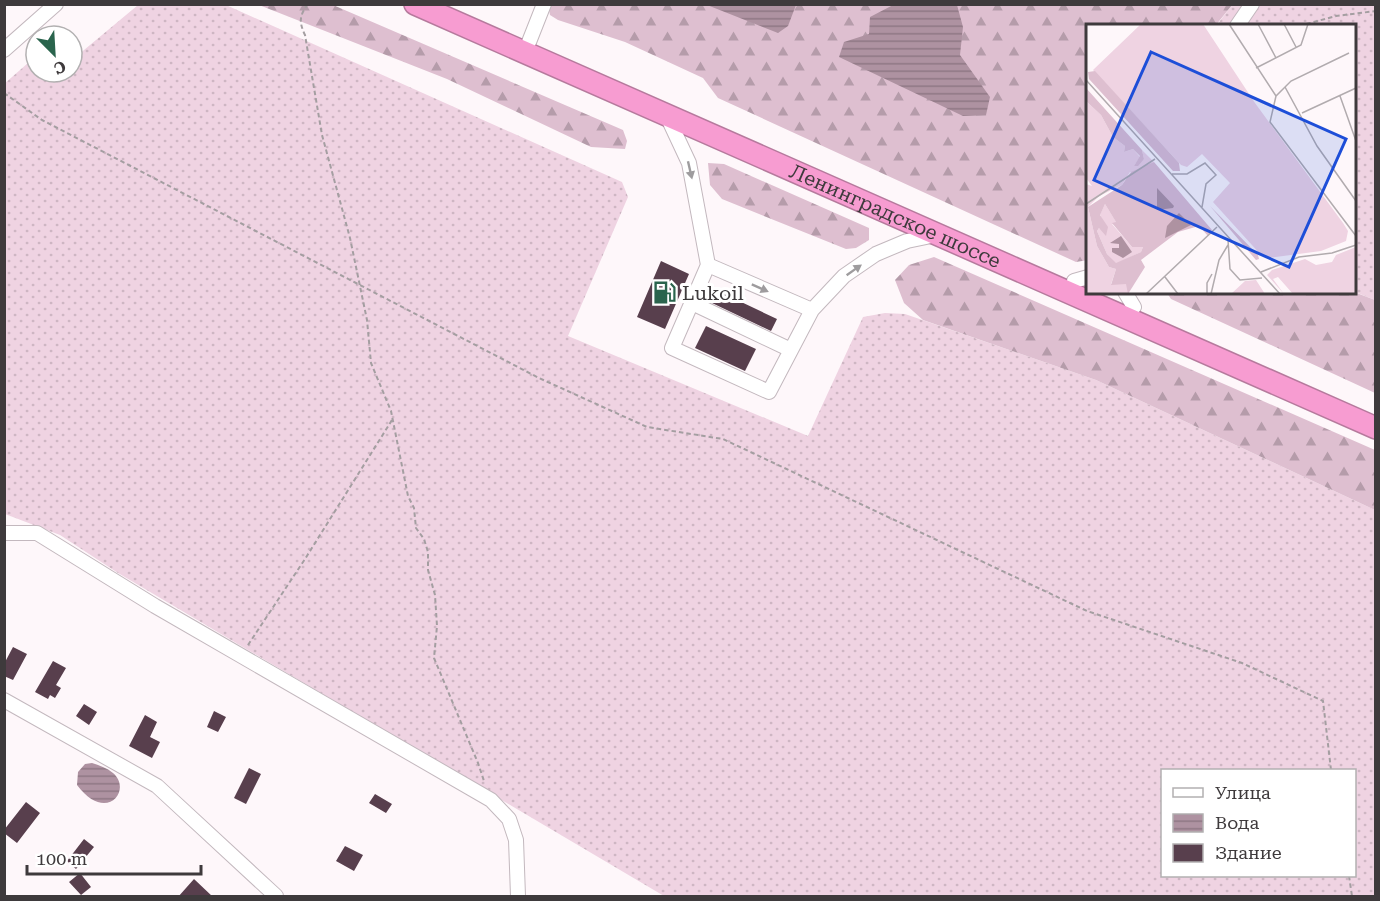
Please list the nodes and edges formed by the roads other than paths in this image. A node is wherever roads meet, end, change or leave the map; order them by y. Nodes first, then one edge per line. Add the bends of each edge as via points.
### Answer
1 (56, 4) edge
2 (415, 4) edge
3 (447, 4) edge
4 (544, 4) edge
5 (1252, 4) edge
6 (1238, 24) edge
7 (529, 42) junction
8 (4, 50) edge
9 (667, 116) junction
10 (936, 235) junction
11 (708, 265) junction
12 (1083, 281) edge
13 (1108, 294) edge
14 (1130, 300) edge
15 (692, 303) junction
16 (812, 310) junction
17 (791, 350) junction
18 (1376, 413) edge
19 (1376, 428) edge
20 (4, 533) edge
21 (4, 700) edge
22 (276, 897) edge
23 (518, 897) edge

1 - 8 street
2 - 9 highway, Ленинградское шоссе
3 - 7 highway, Ленинградское шоссе
4 - 7 street
5 - 6 street
7 - 12 highway, Ленинградское шоссе
9 - 10 highway, Ленинградское шоссе
9 -> 11 street via 689,163
16 -> 10 street via 844,276 876,254 907,241
10 - 19 highway, Ленинградское шоссе
11 - 15 street
11 -> 16 street
13 - 14 highway
14 - 18 highway
15 - 17 street
15 - 17 street via 672,348 770,392
16 - 17 street
20 - 23 street via 37,533 155,606 491,800 508,819 516,840
21 - 22 street via 157,786

